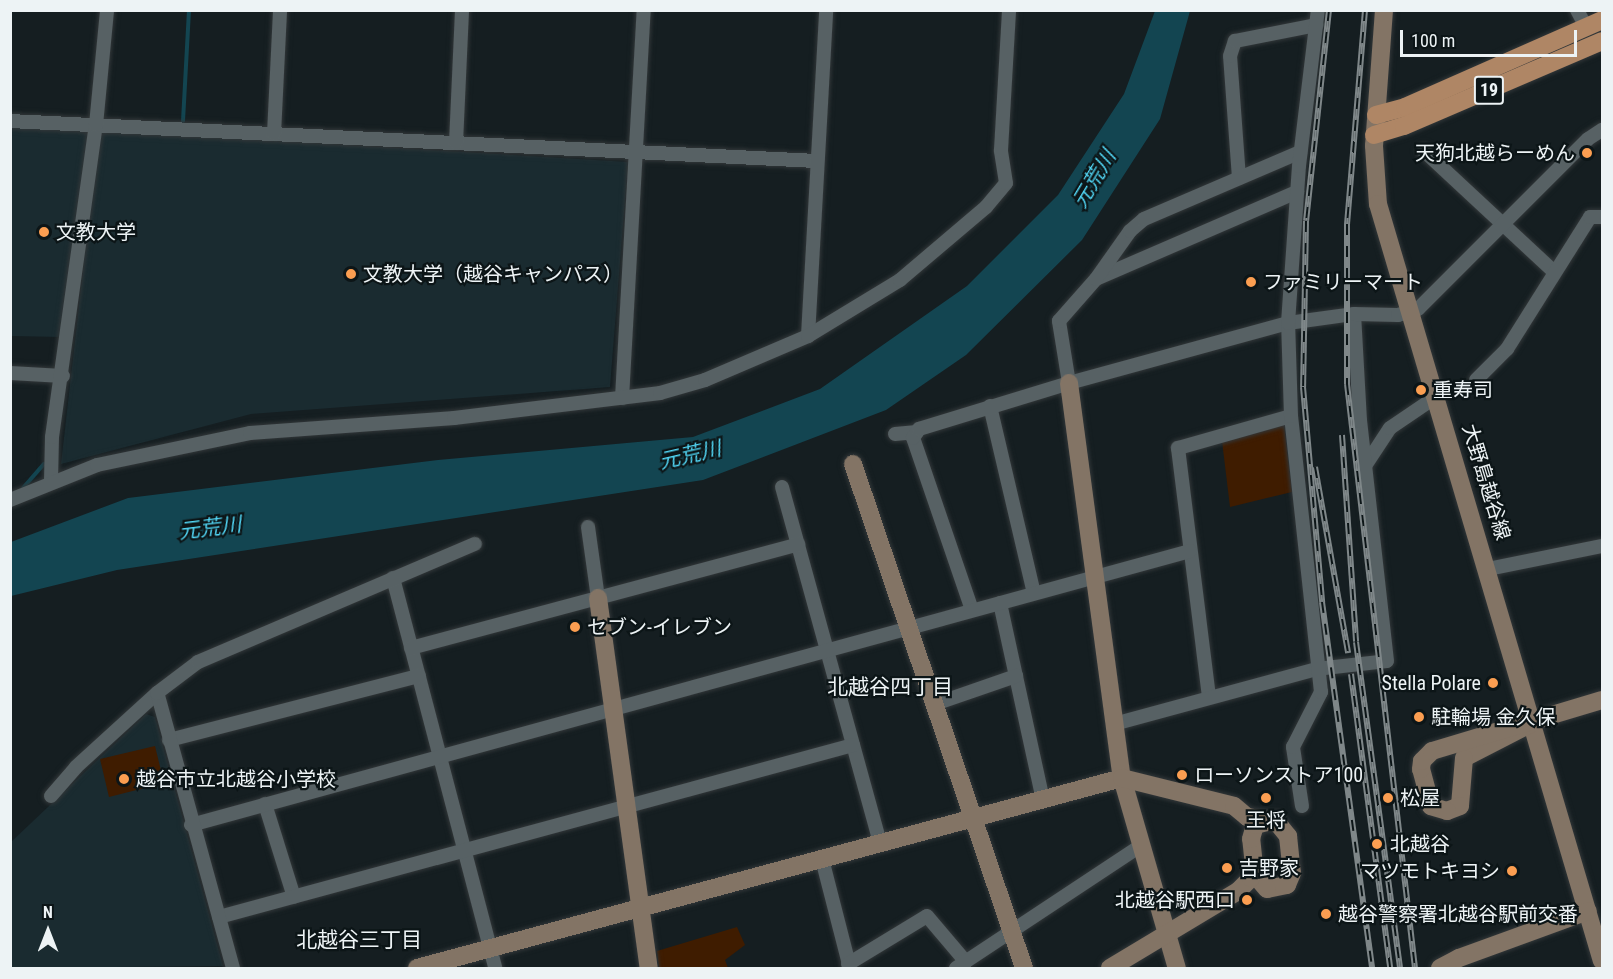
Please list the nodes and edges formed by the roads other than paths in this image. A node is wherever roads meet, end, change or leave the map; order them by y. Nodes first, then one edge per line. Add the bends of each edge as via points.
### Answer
1 (108, 10) edge
2 (280, 10) edge
3 (462, 10) edge
4 (644, 10) edge
5 (826, 10) edge
6 (1010, 10) edge
7 (1383, 10) edge
8 (1577, 10) edge
9 (1317, 18) edge
10 (1594, 23) edge
11 (1602, 41) edge
12 (1376, 115) junction
13 (10, 121) edge
14 (96, 125) junction
15 (1602, 130) edge
16 (274, 134) junction
17 (1374, 135) junction
18 (456, 143) junction
19 (1424, 151) dead end
20 (1300, 152) junction
21 (636, 153) junction
22 (817, 161) junction
23 (1239, 177) junction
24 (1297, 192) junction
25 (1602, 217) edge
26 (1503, 224) junction
27 (1554, 272) junction
28 (1096, 279) junction
29 (1408, 314) junction
30 (1354, 315) junction
31 (1288, 323) junction
32 (808, 336) junction
33 (10, 373) edge
34 (63, 376) junction
35 (1476, 380) dead end
36 (1069, 383) junction
37 (1437, 396) junction
38 (622, 398) junction
39 (990, 406) junction
40 (1291, 416) junction
41 (915, 430) junction
42 (895, 434) dead end
43 (853, 464) dead end
44 (1365, 466) junction
45 (51, 481) junction
46 (782, 487) dead end
47 (10, 500) edge
48 (588, 527) dead end
49 (475, 544) dead end
50 (798, 544) junction
51 (1602, 546) edge
52 (1190, 551) junction
53 (1488, 569) junction
54 (1094, 577) junction
55 (393, 578) junction
56 (1034, 593) junction
57 (598, 598) junction
58 (1000, 603) junction
59 (972, 610) junction
60 (909, 627) junction
61 (411, 648) junction
62 (826, 650) junction
63 (1316, 669) junction
64 (419, 676) junction
65 (1016, 676) junction
66 (157, 693) junction
67 (1209, 698) junction
68 (1602, 700) edge
69 (935, 704) junction
70 (614, 708) junction
71 (1532, 723) junction
72 (1114, 724) junction
73 (169, 740) junction
74 (853, 745) junction
75 (440, 756) junction
76 (1122, 778) junction
77 (51, 796) dead end
78 (1042, 800) junction
79 (265, 804) junction
80 (1302, 806) dead end
81 (627, 807) junction
82 (1247, 817) junction
83 (974, 819) junction
84 (1267, 820) junction
85 (191, 825) junction
86 (1251, 836) junction
87 (880, 844) junction
88 (1140, 846) junction
89 (465, 851) junction
90 (822, 860) junction
91 (1254, 867) junction
92 (1267, 889) junction
93 (1238, 891) junction
94 (294, 897) junction
95 (641, 908) junction
96 (1588, 911) junction
97 (219, 918) junction
98 (1012, 930) junction
99 (1167, 934) junction
100 (490, 949) junction
101 (1602, 961) edge
102 (961, 965) edge
103 (849, 966) edge
104 (233, 969) edge
105 (417, 969) edge
106 (495, 969) edge
107 (649, 969) edge
108 (1024, 969) edge
109 (1110, 969) edge
110 (1177, 969) edge
111 (1440, 969) edge

1 - 14 street
2 - 16 street
3 - 18 street
4 - 21 street
5 - 22 street
6 - 32 street via 1001,150 1006,183 986,207 900,280
7 - 12 street, 大野島越谷線
8 - 10 street
9 - 20 street
9 - 23 street via 1235,41 1230,56
10 - 12 main road, 19 via 1405,107
11 - 17 main road, 19 via 1404,126
12 - 17 street, 大野島越谷線
13 - 14 street
14 - 16 street
14 - 34 street
15 - 26 street via 1588,139
16 - 18 street
17 - 29 street, 大野島越谷線 via 1378,204
18 - 21 street
19 - 26 street
20 - 23 street
20 - 24 street
21 - 22 street
21 - 38 street
22 - 32 street
23 - 28 street via 1144,219 1130,231
24 - 28 street
24 - 31 street
25 - 27 street via 1590,217
26 - 27 street
26 - 29 street
27 - 35 street via 1507,349
28 - 36 street via 1059,321
29 - 30 street
29 - 37 street, 大野島越谷線
30 - 31 street
30 - 44 street
31 - 36 street
31 - 40 street
32 - 38 street via 705,380
33 - 34 street
34 - 45 street via 52,438
36 - 39 street
36 - 54 street
37 - 44 street via 1390,428
37 - 53 street, 大野島越谷線
38 - 45 street via 454,418 250,433 145,453
39 - 41 street
39 - 56 street
40 - 52 street via 1178,448
40 - 63 street
41 - 42 street
41 - 59 street via 914,438
43 - 60 street
44 - 63 street via 1387,661
45 - 47 street
46 - 50 street
48 - 57 street
49 - 55 street
50 - 57 street
50 - 62 street
51 - 53 street
52 - 54 street
52 - 67 street
53 - 71 street, 大野島越谷線
54 - 56 street
54 - 72 street
55 - 61 street
55 - 66 street via 198,662
56 - 58 street
57 - 61 street
57 - 70 street
58 - 59 street
58 - 65 street
59 - 60 street
60 - 62 street
60 - 69 street
61 - 64 street
62 - 70 street
62 - 74 street
63 - 67 street
63 - 80 street via 1321,692 1293,747
64 - 73 street
64 - 75 street
65 - 69 street
65 - 78 street
66 - 73 street
66 - 77 street via 76,767
67 - 72 street
68 - 71 street
69 - 83 street
70 - 75 street
70 - 81 street
71 - 71 street via 1464,758 1460,806 1447,811 1431,806 1421,769 1426,755 1503,728
71 - 96 street, 大野島越谷線
72 - 76 street
73 - 85 street
74 - 81 street
74 - 87 street
75 - 79 street
75 - 89 street
76 - 78 street
76 - 82 street via 1234,806
76 - 88 street
78 - 83 street
79 - 85 street
79 - 94 street
81 - 89 street
81 - 95 street
82 - 84 street
82 - 86 street
83 - 87 street
83 - 98 street
84 - 86 street via 1256,825
84 - 92 street via 1275,820 1285,829 1292,873 1287,885
85 - 97 street
86 - 91 street
87 - 90 street
88 - 98 street
88 - 99 street
89 - 94 street
89 - 100 street
90 - 95 street
90 - 103 street
91 - 92 street via 1258,882
91 - 93 street via 1251,878
92 - 93 street
93 - 99 street
94 - 97 street
95 - 100 street
95 - 107 street
96 - 101 street, 大野島越谷線
96 - 111 street
97 - 104 street
98 - 102 street
98 - 108 street
99 - 109 street
99 - 110 street
100 - 105 street
100 - 106 street
102 - 103 street via 927,916

